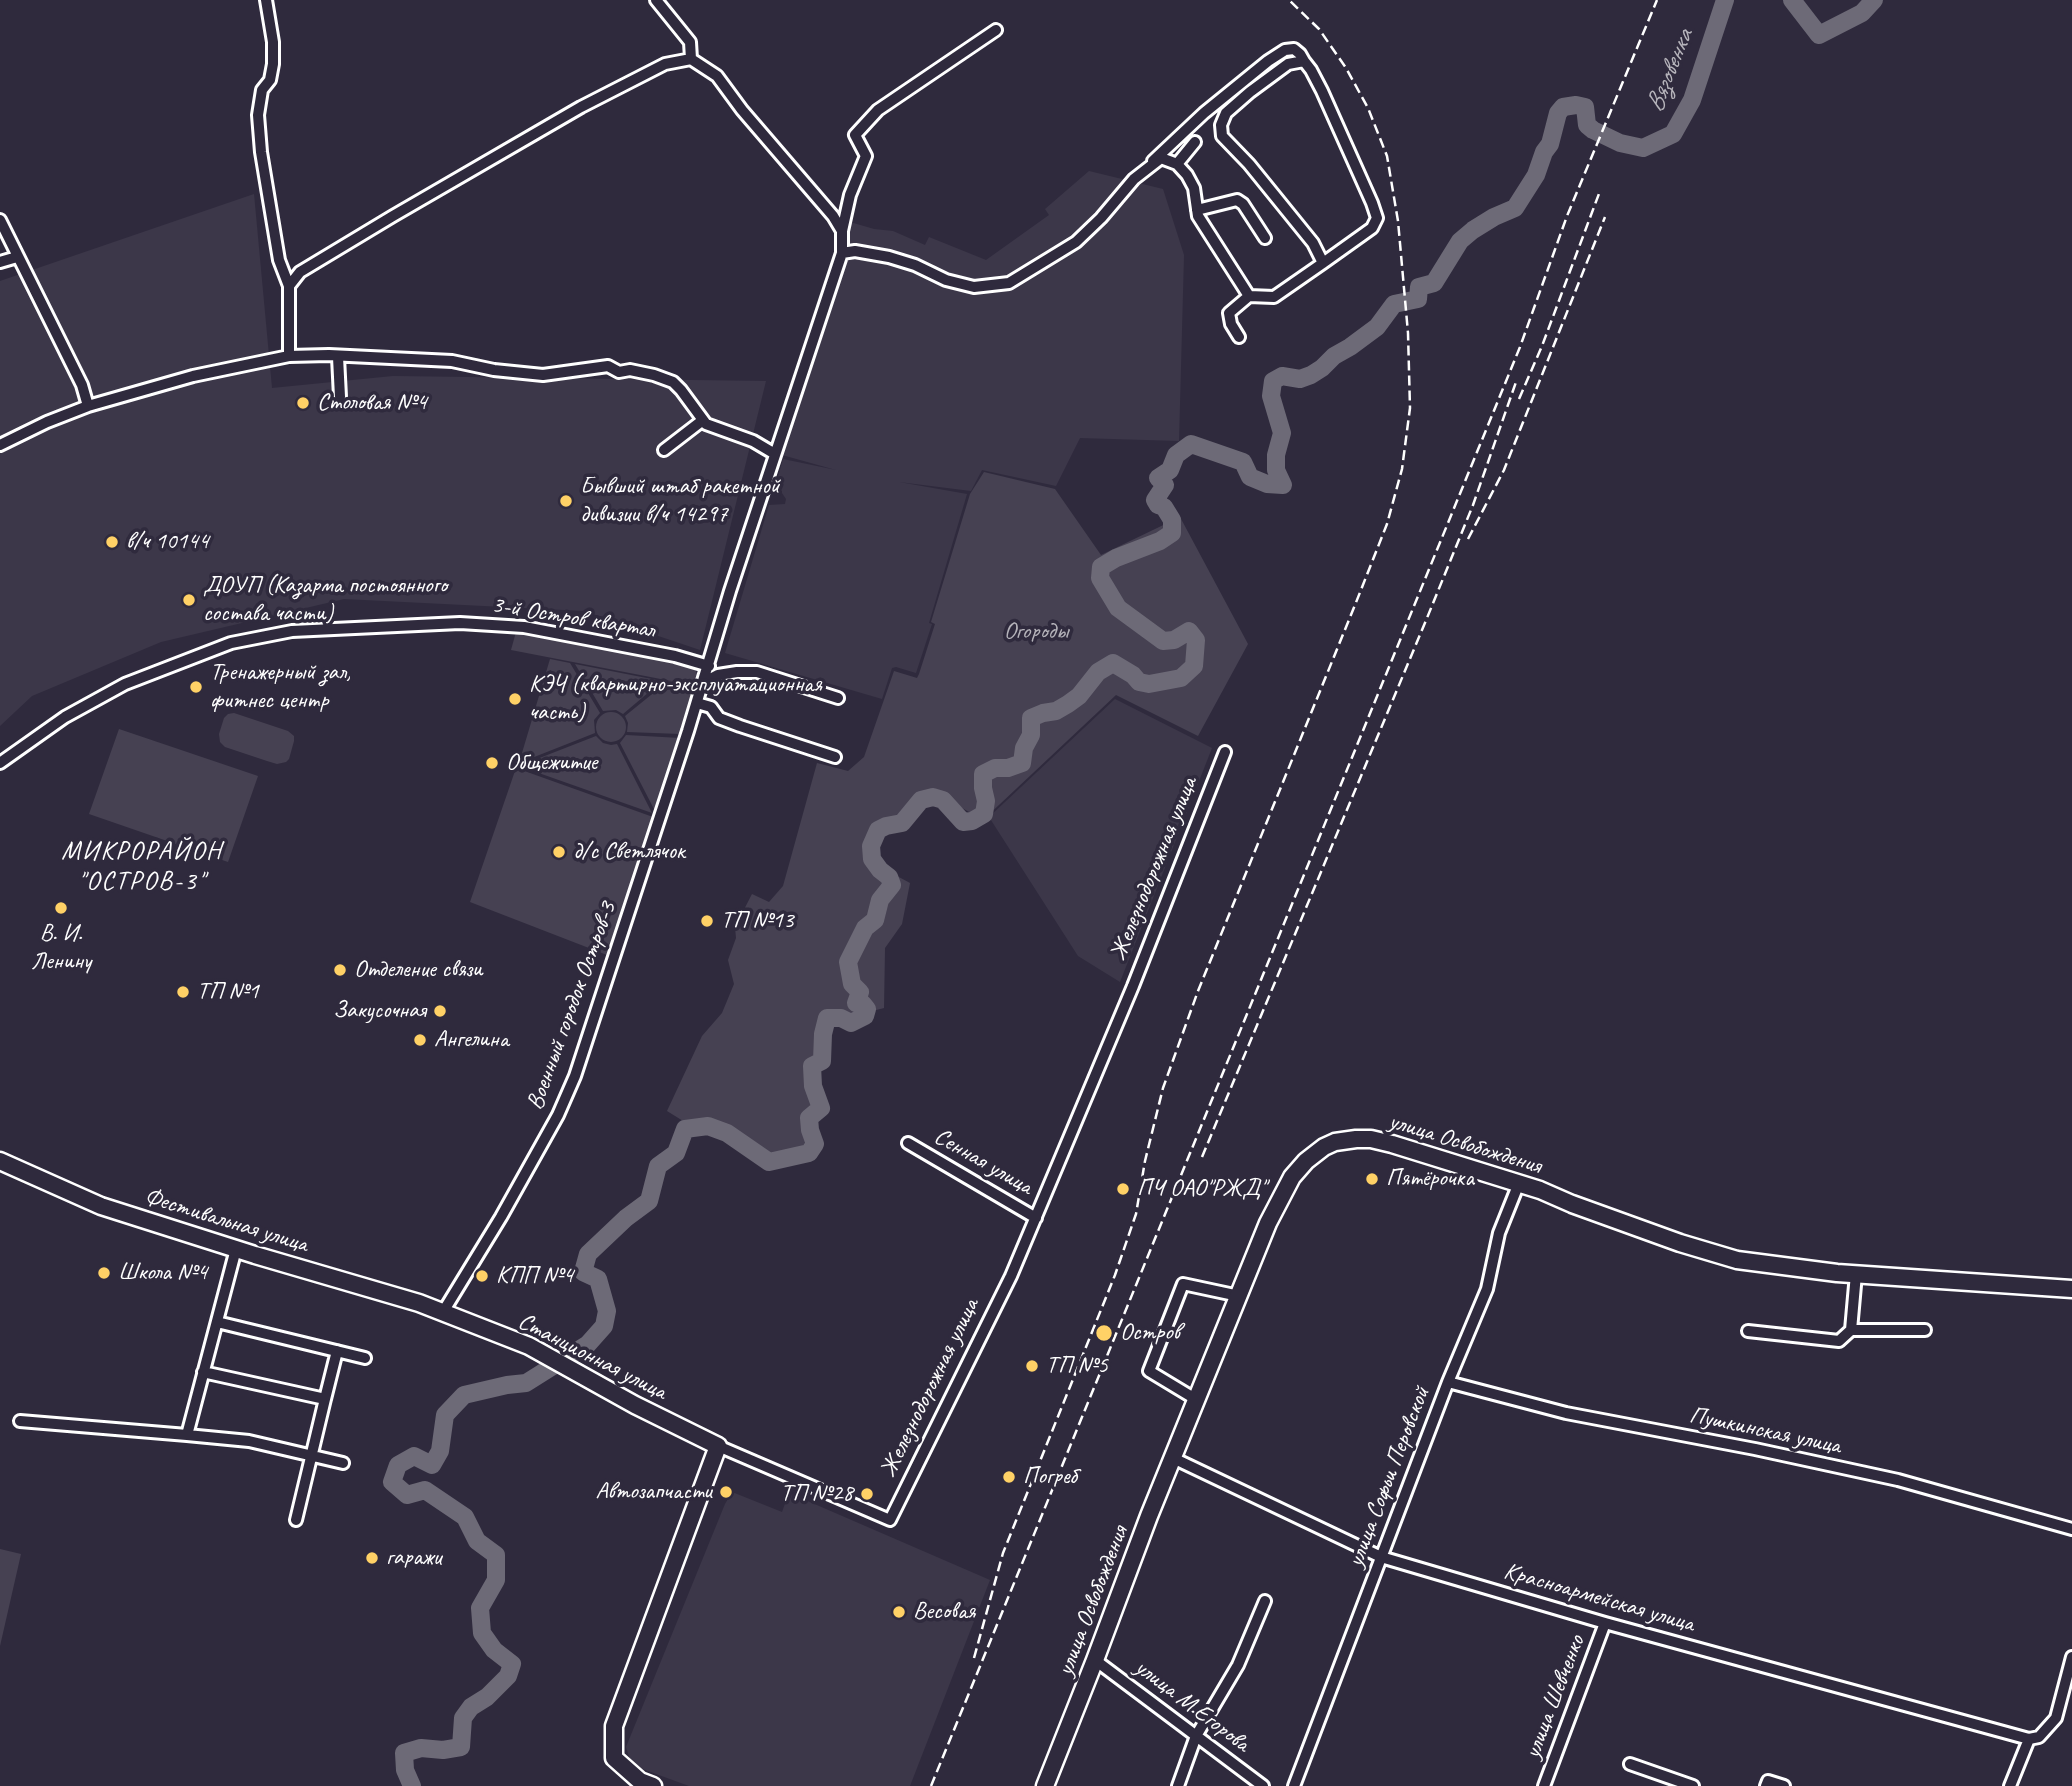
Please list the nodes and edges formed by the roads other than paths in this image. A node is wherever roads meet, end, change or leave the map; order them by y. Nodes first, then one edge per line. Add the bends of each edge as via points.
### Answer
1 (266, 0) edge
2 (656, 0) edge
3 (996, 30) dead end
4 (691, 59) junction
5 (1304, 61) junction
6 (1204, 113) junction
7 (1222, 136) junction
8 (1195, 142) dead end
9 (1177, 164) junction
10 (1149, 166) junction
11 (1198, 210) junction
12 (0, 220) edge
13 (842, 231) junction
14 (1265, 238) dead end
15 (842, 253) junction
16 (17, 257) junction
17 (0, 262) edge
18 (1323, 263) junction
19 (289, 286) junction
20 (1249, 296) junction
21 (1239, 337) dead end
22 (289, 356) junction
23 (338, 357) junction
24 (340, 397) dead end
25 (88, 406) junction
26 (703, 420) junction
27 (0, 445) edge
28 (664, 450) dead end
29 (775, 454) junction
30 (709, 666) junction
31 (703, 683) junction
32 (838, 698) dead end
33 (697, 703) junction
34 (1225, 752) dead end
35 (835, 757) dead end
36 (0, 764) edge
37 (908, 1143) dead end
38 (0, 1161) edge
39 (1519, 1184) junction
40 (1036, 1218) junction
41 (236, 1249) junction
42 (1856, 1274) junction
43 (2072, 1289) edge
44 (1239, 1296) junction
45 (443, 1312) junction
46 (217, 1322) junction
47 (1851, 1330) junction
48 (1926, 1330) dead end
49 (1748, 1331) dead end
50 (337, 1351) junction
51 (365, 1358) dead end
52 (203, 1372) junction
53 (1448, 1382) junction
54 (325, 1399) junction
55 (1197, 1400) junction
56 (20, 1421) dead end
57 (187, 1435) junction
58 (718, 1446) junction
59 (311, 1456) junction
60 (1173, 1458) junction
61 (343, 1463) dead end
62 (296, 1520) dead end
63 (2072, 1530) edge
64 (1381, 1557) junction
65 (1265, 1601) dead end
66 (1605, 1623) junction
67 (2072, 1657) edge
68 (1095, 1660) junction
69 (1196, 1736) junction
70 (2029, 1739) junction
71 (1630, 1764) dead end
72 (653, 1786) edge
73 (1045, 1786) edge
74 (1178, 1786) edge
75 (1263, 1786) edge
76 (1294, 1786) edge
77 (1544, 1786) edge
78 (1693, 1786) edge
79 (1766, 1786) edge
80 (1784, 1786) edge
81 (2010, 1786) edge

1 - 19 street via 274,64 262,90 258,115 279,260
2 - 4 street via 690,42
3 - 13 street, Военный городок Остров-3 via 878,110 855,135 866,156
4 - 13 street via 717,76
4 - 19 street via 665,64 581,107 300,272
5 - 6 street via 1294,49 1285,50
5 - 7 street via 1288,64 1226,113
5 - 18 street via 1322,91 1377,218 1372,228
6 - 7 street
6 - 10 street
7 - 18 street via 1313,243
8 - 9 street
9 - 10 street via 1161,158
9 - 11 street via 1194,188
10 - 15 street via 1076,242 1009,283 974,287 889,257
11 - 14 street via 1237,200
11 - 20 street
12 - 16 street
13 - 15 street, Военный городок Остров-3
15 - 29 street, Военный городок Остров-3
16 - 17 street
16 - 25 street via 82,385
18 - 20 street via 1274,297
19 - 22 street
20 - 21 street via 1229,313
22 - 23 street
22 - 25 street via 202,374
23 - 24 street
23 - 26 street via 452,361 543,375 608,366 673,382
25 - 27 street
26 - 28 street
26 - 29 street
29 - 30 street, Военный городок Остров-3
30 - 31 street, Военный городок Остров-3
30 - 36 street, 3-й Остров квартал via 524,626 460,623 292,631 231,643 125,684 65,717
31 - 32 street via 718,675 757,672
31 - 33 street, Военный городок Остров-3
33 - 35 street via 711,708 719,718
33 - 45 street, Военный городок Остров-3 via 575,1076 501,1217
34 - 40 street, Железнодорожная улица
37 - 40 street, Сенная улица
38 - 41 main road, Фестивальная улица via 101,1206
39 - 42 main road, улица Освобождения via 1737,1260
39 - 44 main road, улица Освобождения via 1371,1139 1335,1142 1306,1161 1292,1177
39 - 53 street, улица Софьи Перовской via 1499,1233 1487,1289
40 - 58 street, Железнодорожная улица via 890,1520
41 - 45 main road, Фестивальная улица
41 - 46 street
42 - 43 main road, улица Освобождения
42 - 47 street
44 - 55 main road, улица Освобождения
44 - 55 street via 1184,1284 1178,1297 1149,1371
45 - 58 main road, Станционная улица via 529,1346
46 - 50 street
46 - 52 street
47 - 48 street
47 - 49 street via 1839,1341
50 - 51 street
50 - 54 street
52 - 54 street
52 - 57 street
53 - 63 street, Пушкинская улица via 1566,1413 1898,1480
53 - 64 street, улица Софьи Перовской
54 - 59 street
55 - 60 main road, улица Освобождения
56 - 57 street
57 - 59 street via 249,1441
58 - 72 main road via 614,1726 614,1758 640,1781
59 - 61 street
59 - 62 street
60 - 64 street, Красноармейская улица
60 - 68 main road, улица Освобождения
64 - 66 street, Красноармейская улица
64 - 76 street, улица Софьи Перовской
65 - 69 street via 1238,1664
66 - 70 street, Красноармейская улица
66 - 77 street, улица Шевченко
67 - 70 street via 2056,1718 2039,1737
68 - 69 street, улица М.Егорова
68 - 73 main road, улица Освобождения
69 - 74 street
69 - 75 street, улица М.Егорова
70 - 81 street
71 - 78 street
79 - 80 street via 1768,1781

